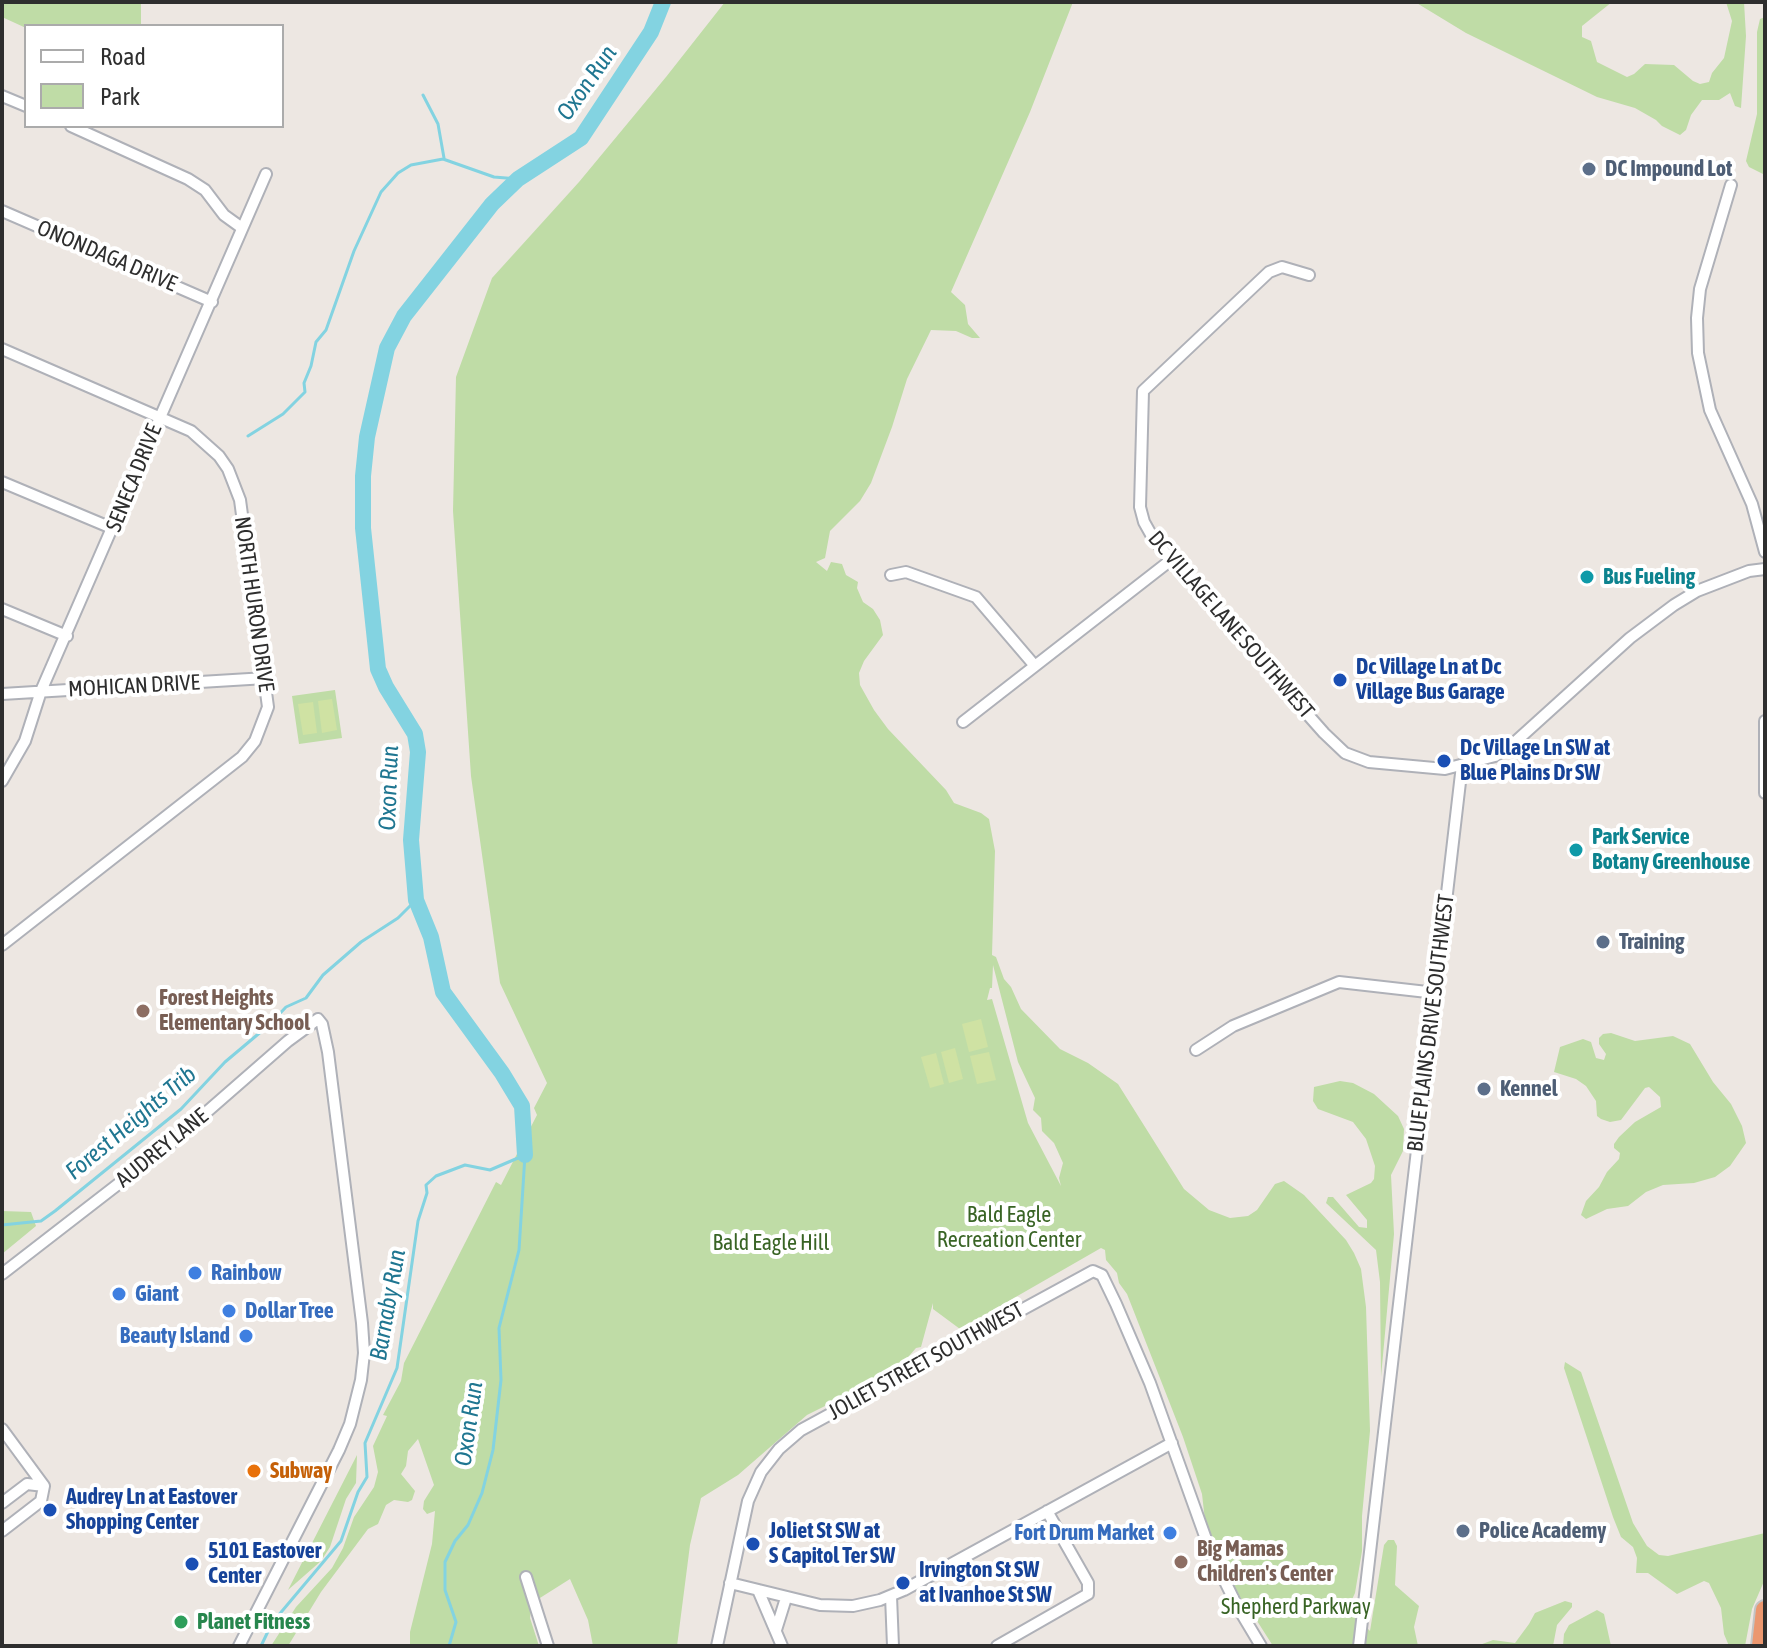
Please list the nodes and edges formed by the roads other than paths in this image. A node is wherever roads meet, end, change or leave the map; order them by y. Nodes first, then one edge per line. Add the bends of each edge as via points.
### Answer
1 (2, 96) edge
2 (24, 105) edge
3 (75, 128) edge
4 (266, 174) dead end
5 (1731, 185) dead end
6 (2, 211) edge
7 (242, 228) junction
8 (1309, 275) dead end
9 (212, 302) junction
10 (2, 349) edge
11 (160, 416) junction
12 (2, 482) edge
13 (114, 529) junction
14 (1765, 552) edge
15 (1171, 560) junction
16 (1765, 569) edge
17 (891, 575) dead end
18 (2, 609) edge
19 (67, 636) junction
20 (1035, 666) junction
21 (266, 678) junction
22 (41, 691) junction
23 (2, 694) edge
24 (1765, 721) edge
25 (963, 722) dead end
26 (1462, 765) junction
27 (2, 781) edge
28 (1765, 793) edge
29 (2, 945) edge
30 (1436, 993) junction
31 (1196, 1050) dead end
32 (2, 1274) edge
33 (2, 1429) edge
34 (1172, 1443) junction
35 (44, 1486) junction
36 (2, 1503) edge
37 (1047, 1511) junction
38 (2, 1531) edge
39 (526, 1577) dead end
40 (730, 1583) junction
41 (758, 1590) junction
42 (891, 1596) junction
43 (786, 1598) junction
44 (1765, 1610) edge
45 (776, 1630) junction
46 (239, 1646) edge
47 (548, 1646) edge
48 (717, 1646) edge
49 (782, 1646) edge
50 (893, 1646) edge
51 (997, 1646) edge
52 (1261, 1646) edge
53 (1359, 1646) edge
54 (1761, 1646) edge

1 - 2 street
3 - 7 street via 188,179
4 - 7 street, SENECA DRIVE
5 - 14 street via 1700,289 1698,353 1710,410 1752,504
6 - 9 street, ONONDAGA DRIVE
7 - 9 street, SENECA DRIVE
8 - 15 street, DC VILLAGE LANE SOUTHWEST via 1282,267 1269,272 1143,391 1140,507 1153,538
9 - 11 street, SENECA DRIVE
10 - 11 street, NORTH HURON DRIVE
11 - 13 street, SENECA DRIVE
11 - 21 street, NORTH HURON DRIVE via 204,441 236,485
12 - 13 street
13 - 19 street, SENECA DRIVE
15 - 20 street
15 - 26 street, DC VILLAGE LANE SOUTHWEST via 1345,753 1369,762 1445,769
16 - 26 street via 1697,591 1674,605 1511,746
17 - 20 street via 906,572 976,597
18 - 19 street
19 - 22 street, SENECA DRIVE
20 - 25 street
21 - 22 street, MOHICAN DRIVE
21 - 29 street, NORTH HURON DRIVE via 264,723 242,757
22 - 23 street, MOHICAN DRIVE
22 - 27 street, SENECA DRIVE via 25,741
24 - 28 street
26 - 30 street, BLUE PLAINS DRIVE SOUTHWEST
30 - 31 street via 1339,982 1233,1026
30 - 53 street, BLUE PLAINS DRIVE SOUTHWEST
32 - 46 street, AUDREY LANE via 170,1144 288,1041 318,1019 322,1024 362,1323 361,1380 339,1450
33 - 35 street
34 - 37 street
34 - 40 street, JOLIET STREET SOUTHWEST via 1105,1279 1089,1272 789,1439 755,1482
34 - 52 street via 1211,1553
35 - 36 street via 27,1484
35 - 38 street via 41,1501
37 - 42 street
37 - 51 street via 1088,1583 1088,1594
39 - 47 street
40 - 41 street
40 - 48 street, JOLIET STREET SOUTHWEST
41 - 43 street
41 - 45 street
42 - 43 street via 836,1607
42 - 50 street
43 - 45 street
44 - 54 highway
45 - 49 street

